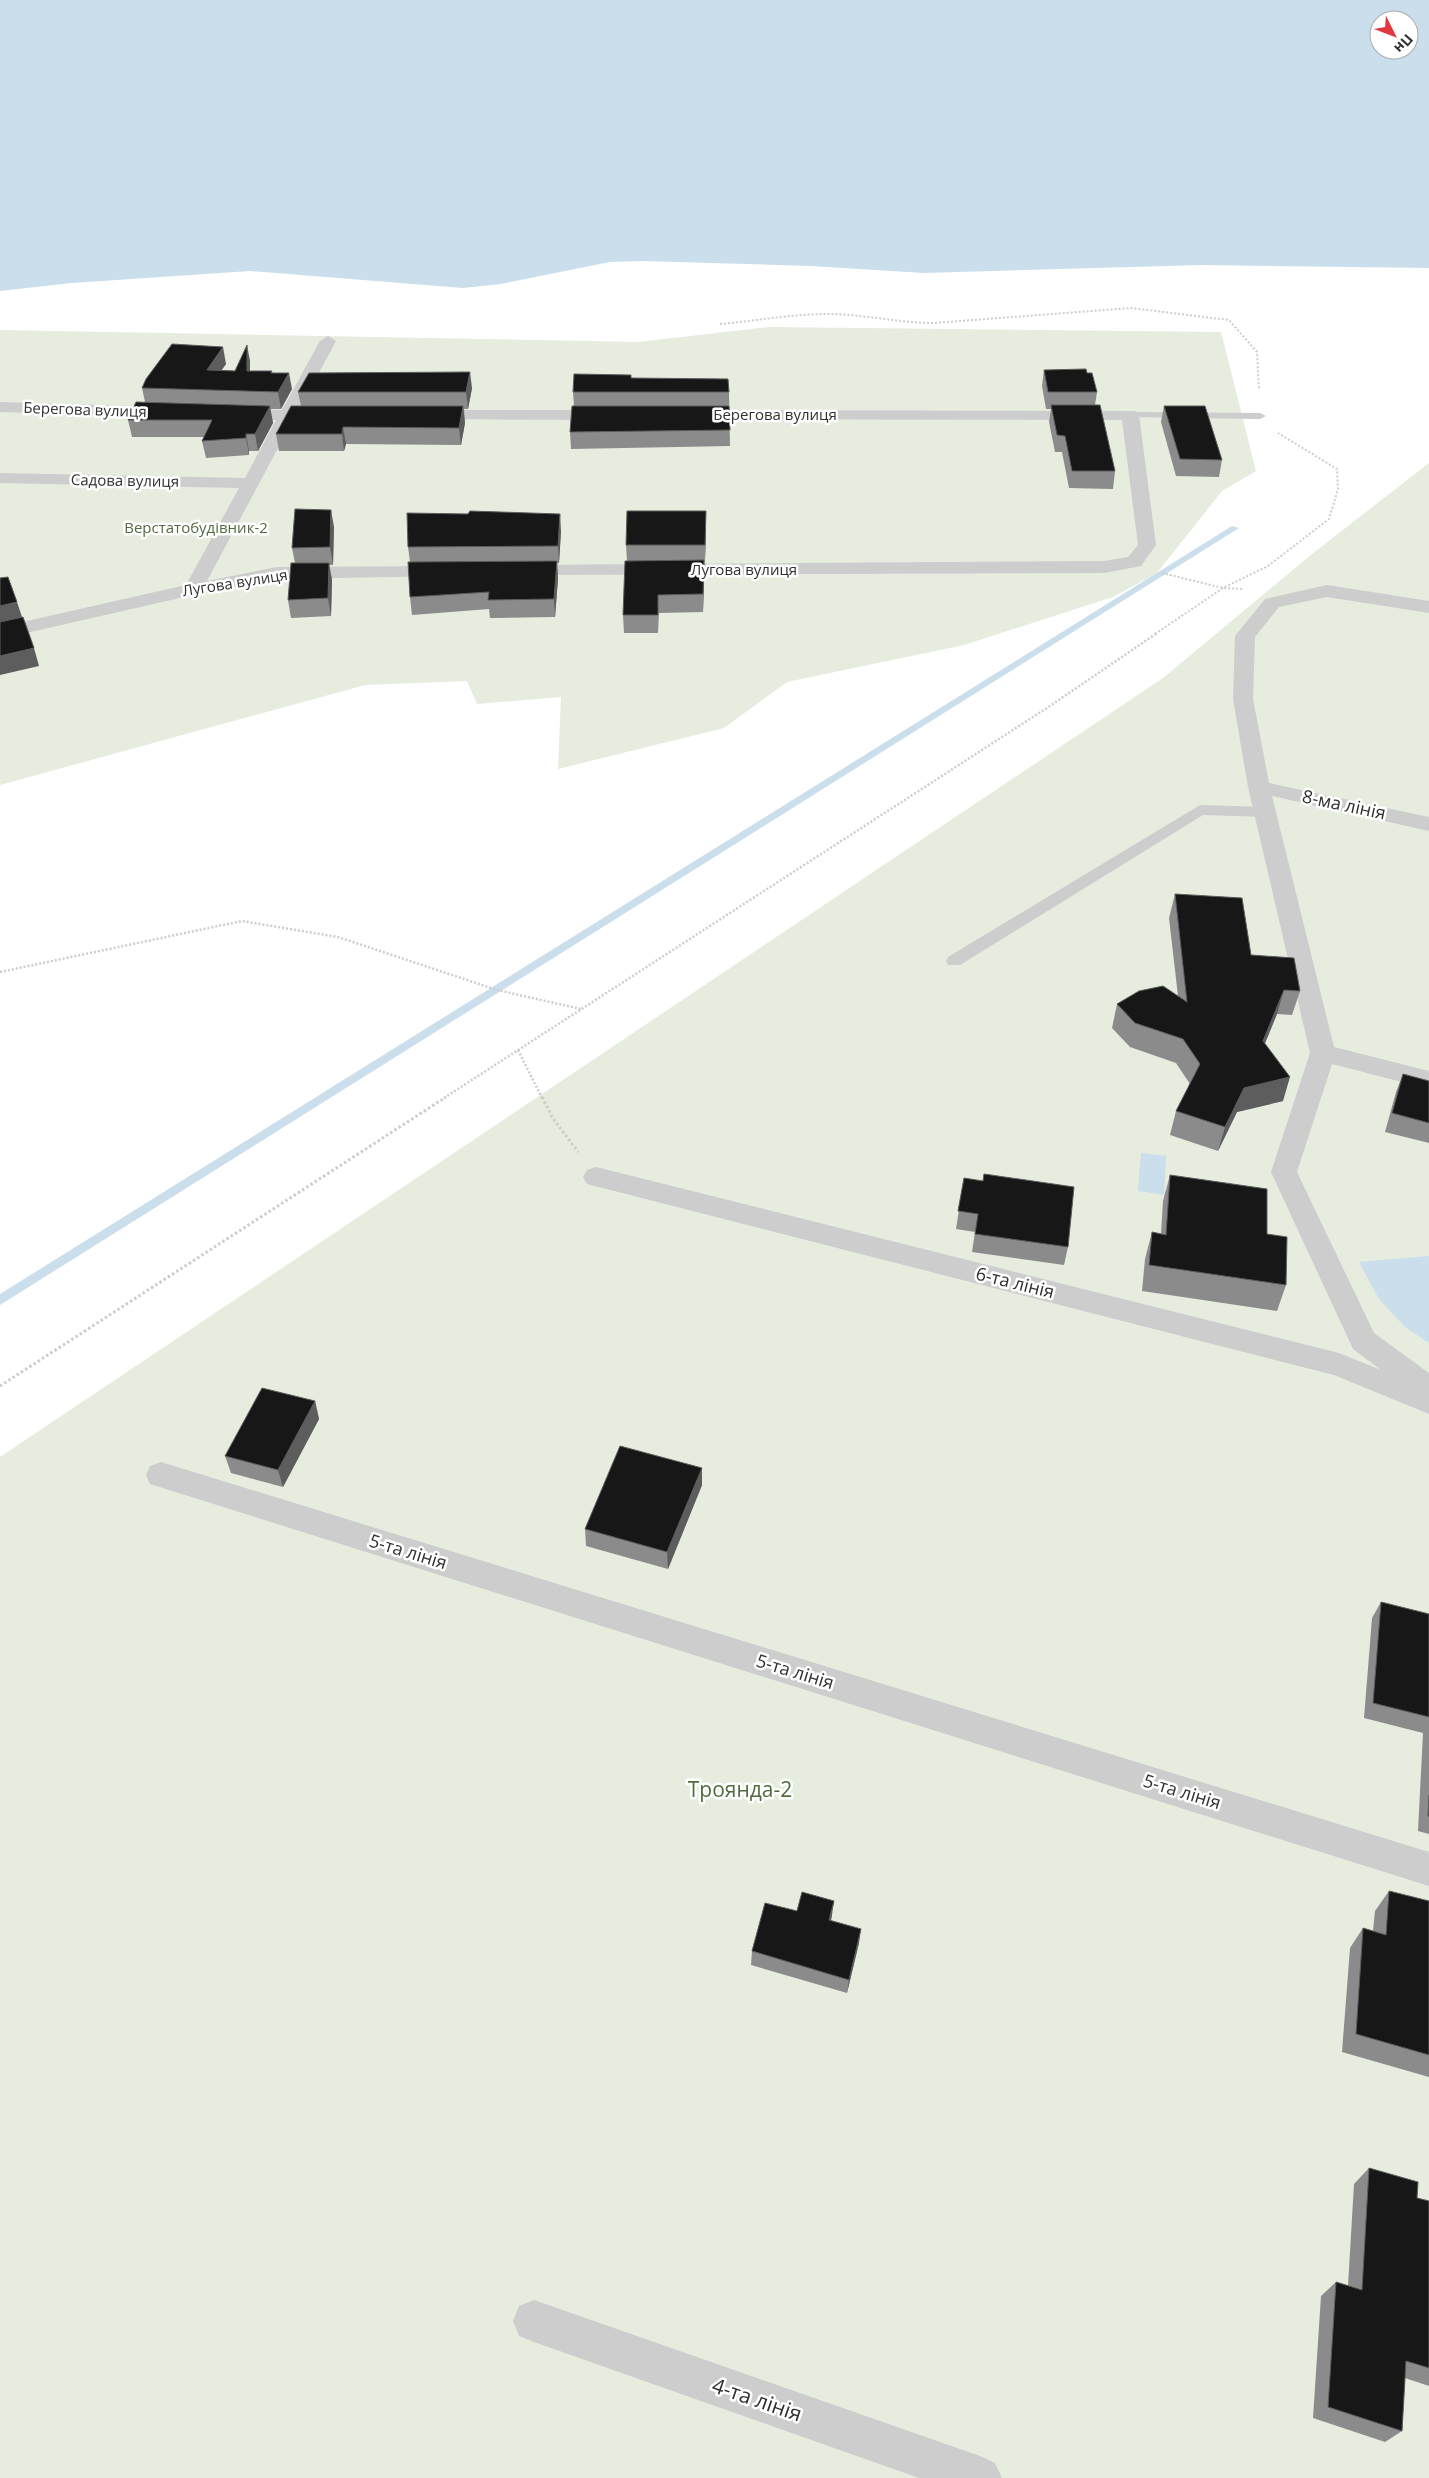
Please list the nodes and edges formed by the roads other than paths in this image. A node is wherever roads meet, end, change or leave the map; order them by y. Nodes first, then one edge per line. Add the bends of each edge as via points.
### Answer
1 (328, 340) dead end
2 (0, 407) edge
3 (188, 413) edge
4 (218, 414) edge
5 (406, 415) edge
6 (624, 415) edge
7 (674, 415) edge
8 (1130, 415) junction
9 (287, 416) junction
10 (336, 416) edge
11 (1260, 416) road end
12 (0, 478) edge
13 (250, 483) junction
14 (466, 572) edge
15 (506, 572) edge
16 (193, 589) junction
17 (1429, 606) edge
18 (0, 633) edge
19 (1259, 787) junction
20 (1266, 812) junction
21 (1429, 824) edge
22 (954, 961) dead end
23 (1323, 1054) junction
24 (1429, 1080) edge
25 (596, 1177) road end
26 (1429, 1389) edge
27 (1429, 1402) edge
28 (161, 1475) dead end
29 (1429, 1869) edge
30 (534, 2321) dead end
31 (980, 2478) edge

1 - 9 street
2 - 3 street, Берегова вулиця
4 - 9 street
5 - 6 street
7 - 8 street, Берегова вулиця
8 - 11 lane
8 - 15 street, Лугова вулиця via 1147,545 1134,562 1104,567
9 - 10 street
9 - 13 street
12 - 13 street, Садова вулиця
13 - 16 street
14 - 16 street, Лугова вулиця via 277,573
16 - 18 street, Лугова вулиця
17 - 19 street via 1327,591 1272,603 1245,636 1242,699
19 - 20 street
19 - 21 street, 8-ма лінія
20 - 22 lane via 1200,810
20 - 23 street
23 - 24 street
23 - 26 street via 1284,1172 1363,1341
25 - 27 street, 6-та лінія via 1339,1365
28 - 29 street, 5-та лінія
30 - 31 street, 4-та лінія

